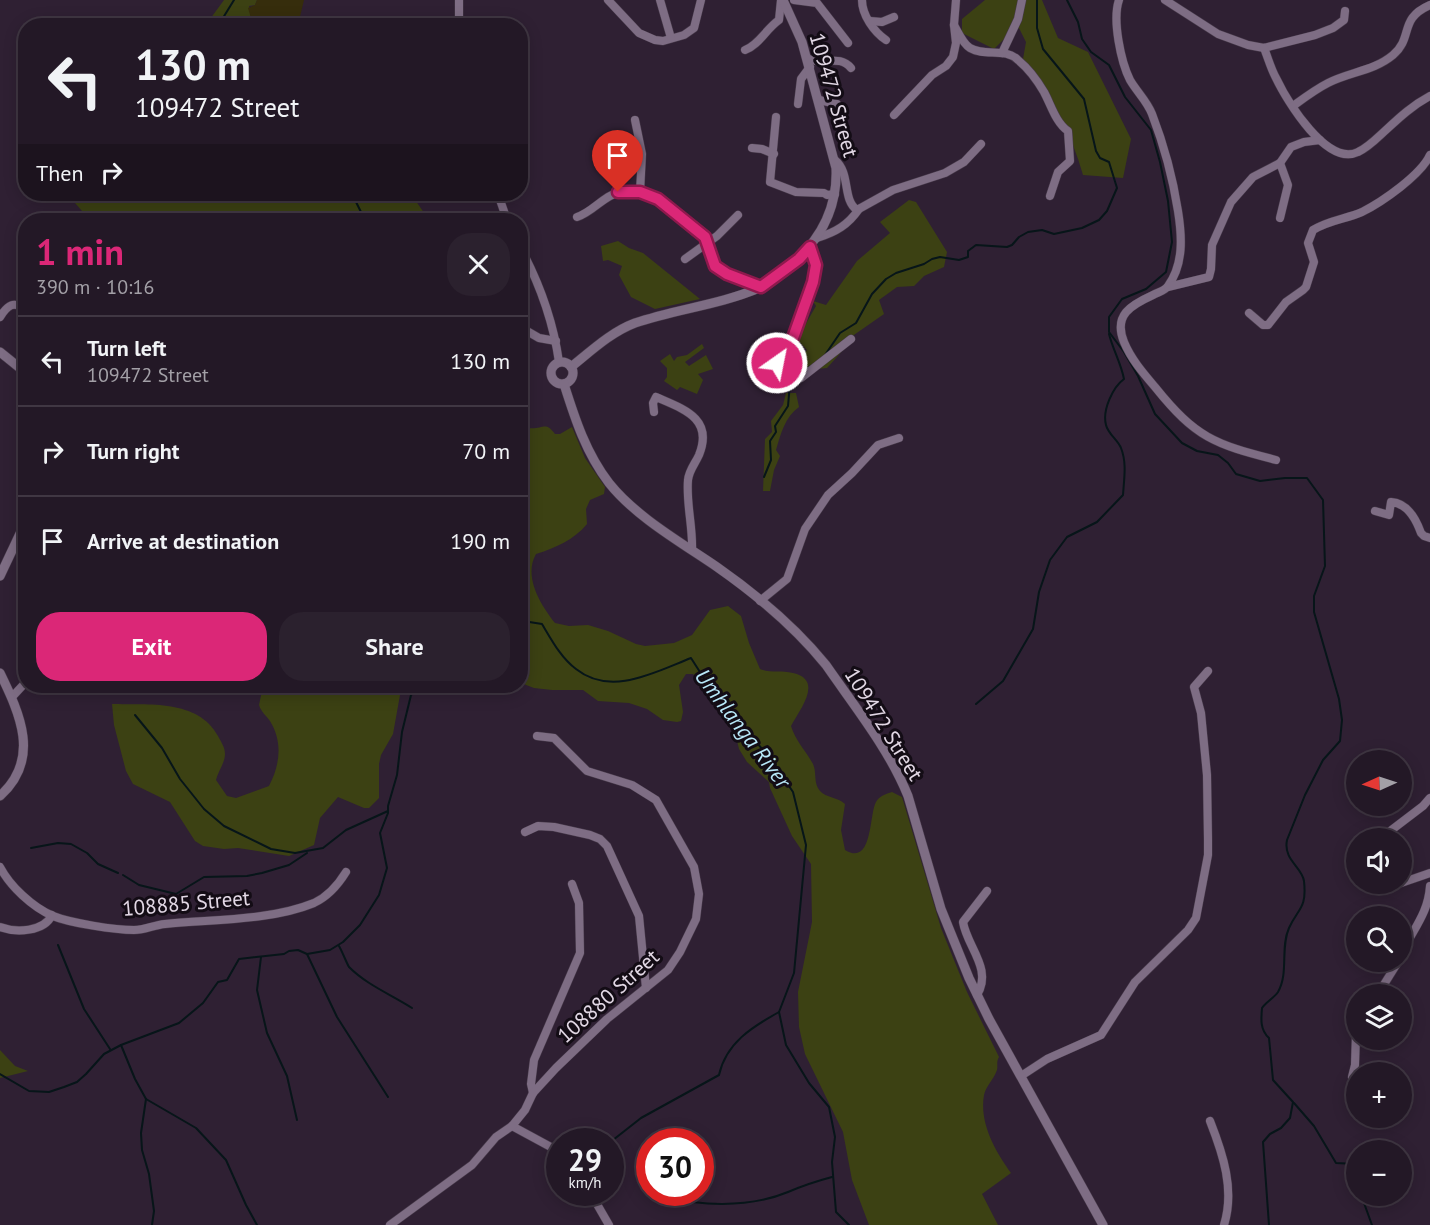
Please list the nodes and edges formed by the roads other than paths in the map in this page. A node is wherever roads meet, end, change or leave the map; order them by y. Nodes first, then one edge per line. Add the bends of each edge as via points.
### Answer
1 (459, 0) edge
2 (608, 0) edge
3 (660, 0) edge
4 (701, 0) edge
5 (782, 0) edge
6 (794, 0) edge
7 (862, 0) edge
8 (956, 0) edge
9 (1022, 0) edge
10 (1119, 0) edge
11 (1166, 0) edge
12 (1430, 5) edge
13 (1345, 11) dead end
14 (894, 17) dead end
15 (459, 18) edge
16 (870, 21) junction
17 (954, 26) junction
18 (671, 39) junction
19 (885, 40) dead end
20 (848, 43) dead end
21 (1264, 48) junction
22 (744, 50) dead end
23 (1002, 53) junction
24 (808, 62) junction
25 (851, 68) dead end
26 (1430, 96) edge
27 (819, 100) junction
28 (798, 104) dead end
29 (1293, 106) junction
30 (841, 110) dead end
31 (894, 115) dead end
32 (776, 117) dead end
33 (635, 120) dead end
34 (1320, 140) junction
35 (981, 144) dead end
36 (752, 148) dead end
37 (774, 154) junction
38 (1430, 155) edge
39 (835, 160) junction
40 (1280, 163) junction
41 (640, 192) junction
42 (835, 194) junction
43 (1050, 196) dead end
44 (860, 209) junction
45 (738, 215) dead end
46 (577, 217) dead end
47 (1280, 218) dead end
48 (817, 238) junction
49 (708, 243) junction
50 (810, 247) junction
51 (685, 259) dead end
52 (528, 263) edge
53 (761, 287) junction
54 (1168, 287) junction
55 (18, 305) edge
56 (1249, 313) dead end
57 (1, 314) edge
58 (528, 332) edge
59 (851, 339) dead end
60 (556, 340) junction
61 (0, 352) edge
62 (559, 362) junction
63 (18, 367) edge
64 (571, 367) junction
65 (564, 384) junction
66 (654, 412) dead end
67 (899, 438) dead end
68 (1276, 460) dead end
69 (1376, 511) dead end
70 (18, 537) edge
71 (1430, 538) edge
72 (692, 550) junction
73 (0, 576) edge
74 (760, 601) junction
75 (1208, 671) dead end
76 (0, 673) edge
77 (18, 691) edge
78 (12, 697) junction
79 (537, 736) dead end
80 (0, 796) edge
81 (1430, 798) edge
82 (1394, 828) edge
83 (525, 832) dead end
84 (0, 867) edge
85 (346, 872) dead end
86 (1430, 873) edge
87 (1412, 879) edge
88 (572, 884) dead end
89 (1430, 886) edge
90 (987, 891) dead end
91 (52, 915) junction
92 (0, 927) edge
93 (1412, 936) edge
94 (646, 988) junction
95 (977, 995) junction
96 (1021, 1076) junction
97 (533, 1094) junction
98 (1210, 1122) dead end
99 (512, 1126) junction
100 (546, 1144) edge
101 (598, 1206) edge
102 (390, 1225) edge
103 (609, 1225) edge
104 (1103, 1225) edge
105 (1224, 1225) edge

1 - 15 street
2 - 18 street via 644,36 657,41
3 - 18 street
4 - 18 street via 694,28
5 - 22 street via 779,20
5 - 24 street, 109472 Street
6 - 20 street via 817,3
7 - 16 street
8 - 17 street
9 - 23 street
10 - 54 street via 1117,20 1125,68 1154,118 1178,212 1182,247
11 - 21 street via 1224,37
12 - 29 street via 1410,18 1402,44 1388,59 1329,82
13 - 21 street via 1344,20 1333,28
14 - 16 street
16 - 19 street
17 - 23 street via 970,48
17 - 31 street via 953,57
21 - 29 street via 1276,79
23 - 43 street via 1016,57 1030,70 1068,132 1070,161 1058,172
24 - 25 street via 840,60
24 - 27 street, 109472 Street
24 - 28 street
26 - 34 street via 1353,154 1338,153
27 - 30 street via 837,104
27 - 39 street, 109472 Street
29 - 34 street
32 - 37 street
33 - 41 street via 642,154
34 - 40 street via 1295,145
35 - 44 street via 964,162 945,173 893,190
36 - 37 street
37 - 42 street via 770,182 796,192
38 - 56 street via 1416,174 1362,212 1313,230 1308,243 1314,262 1306,286 1286,302 1269,324 1263,326
39 - 42 street, 109472 Street
39 - 44 street via 842,169 852,206
40 - 47 street via 1288,185
40 - 54 street via 1253,177 1228,206 1212,245 1209,277
41 - 46 street via 614,193
41 - 49 street via 663,202
42 - 48 street, 109472 Street
44 - 48 street via 849,224
45 - 49 street
48 - 50 street, 109472 Street
49 - 51 street
49 - 53 street via 715,266
50 - 53 street, 109472 Street
50 - 59 street via 816,265 813,282 789,349 775,365 775,372 801,378
52 - 60 street via 542,291
53 - 64 street, 109472 Street via 626,327
54 - 68 street via 1123,315 1120,328 1129,352 1193,429 1222,445
55 - 57 street via 7,306
58 - 60 street via 538,338
60 - 62 street
61 - 63 street
62 - 64 street
62 - 65 street via 552,368 552,377
64 - 65 street via 571,378
65 - 72 street, 109472 Street via 579,431 610,484 634,508
66 - 72 street via 656,397 688,411 702,430 703,442 688,479
67 - 74 street via 878,445 828,495 805,529 787,579
69 - 71 street via 1389,515 1391,502 1396,502 1409,510 1421,533
70 - 73 street
72 - 74 street, 109472 Street
74 - 95 street, 109472 Street via 826,665 901,779 941,909
75 - 96 street via 1194,687 1202,720 1208,840 1196,918 1135,982 1101,1035 1047,1059
76 - 78 street
77 - 78 street
78 - 80 street via 22,724 24,751 12,782
79 - 94 street, 108880 Street via 554,738 587,771 632,785 656,800 694,867 699,894 694,925 668,970
81 - 82 street
83 - 94 street via 538,826 554,827 590,835 607,846 639,916
84 - 91 street, 108885 Street via 11,884
85 - 91 street, 108885 Street via 323,898 267,914 134,930
86 - 87 street
88 - 97 street via 579,903 580,953 534,1060
89 - 93 street via 1423,918
90 - 95 street via 963,922 982,973 983,985
91 - 92 street via 43,927 20,932
94 - 97 street, 108880 Street via 607,1018
95 - 96 street, 109472 Street
96 - 104 street, 109472 Street
97 - 99 street, 108880 Street
98 - 105 street via 1228,1181
99 - 100 street
99 - 102 street, 108880 Street via 496,1137 472,1165
101 - 103 street

